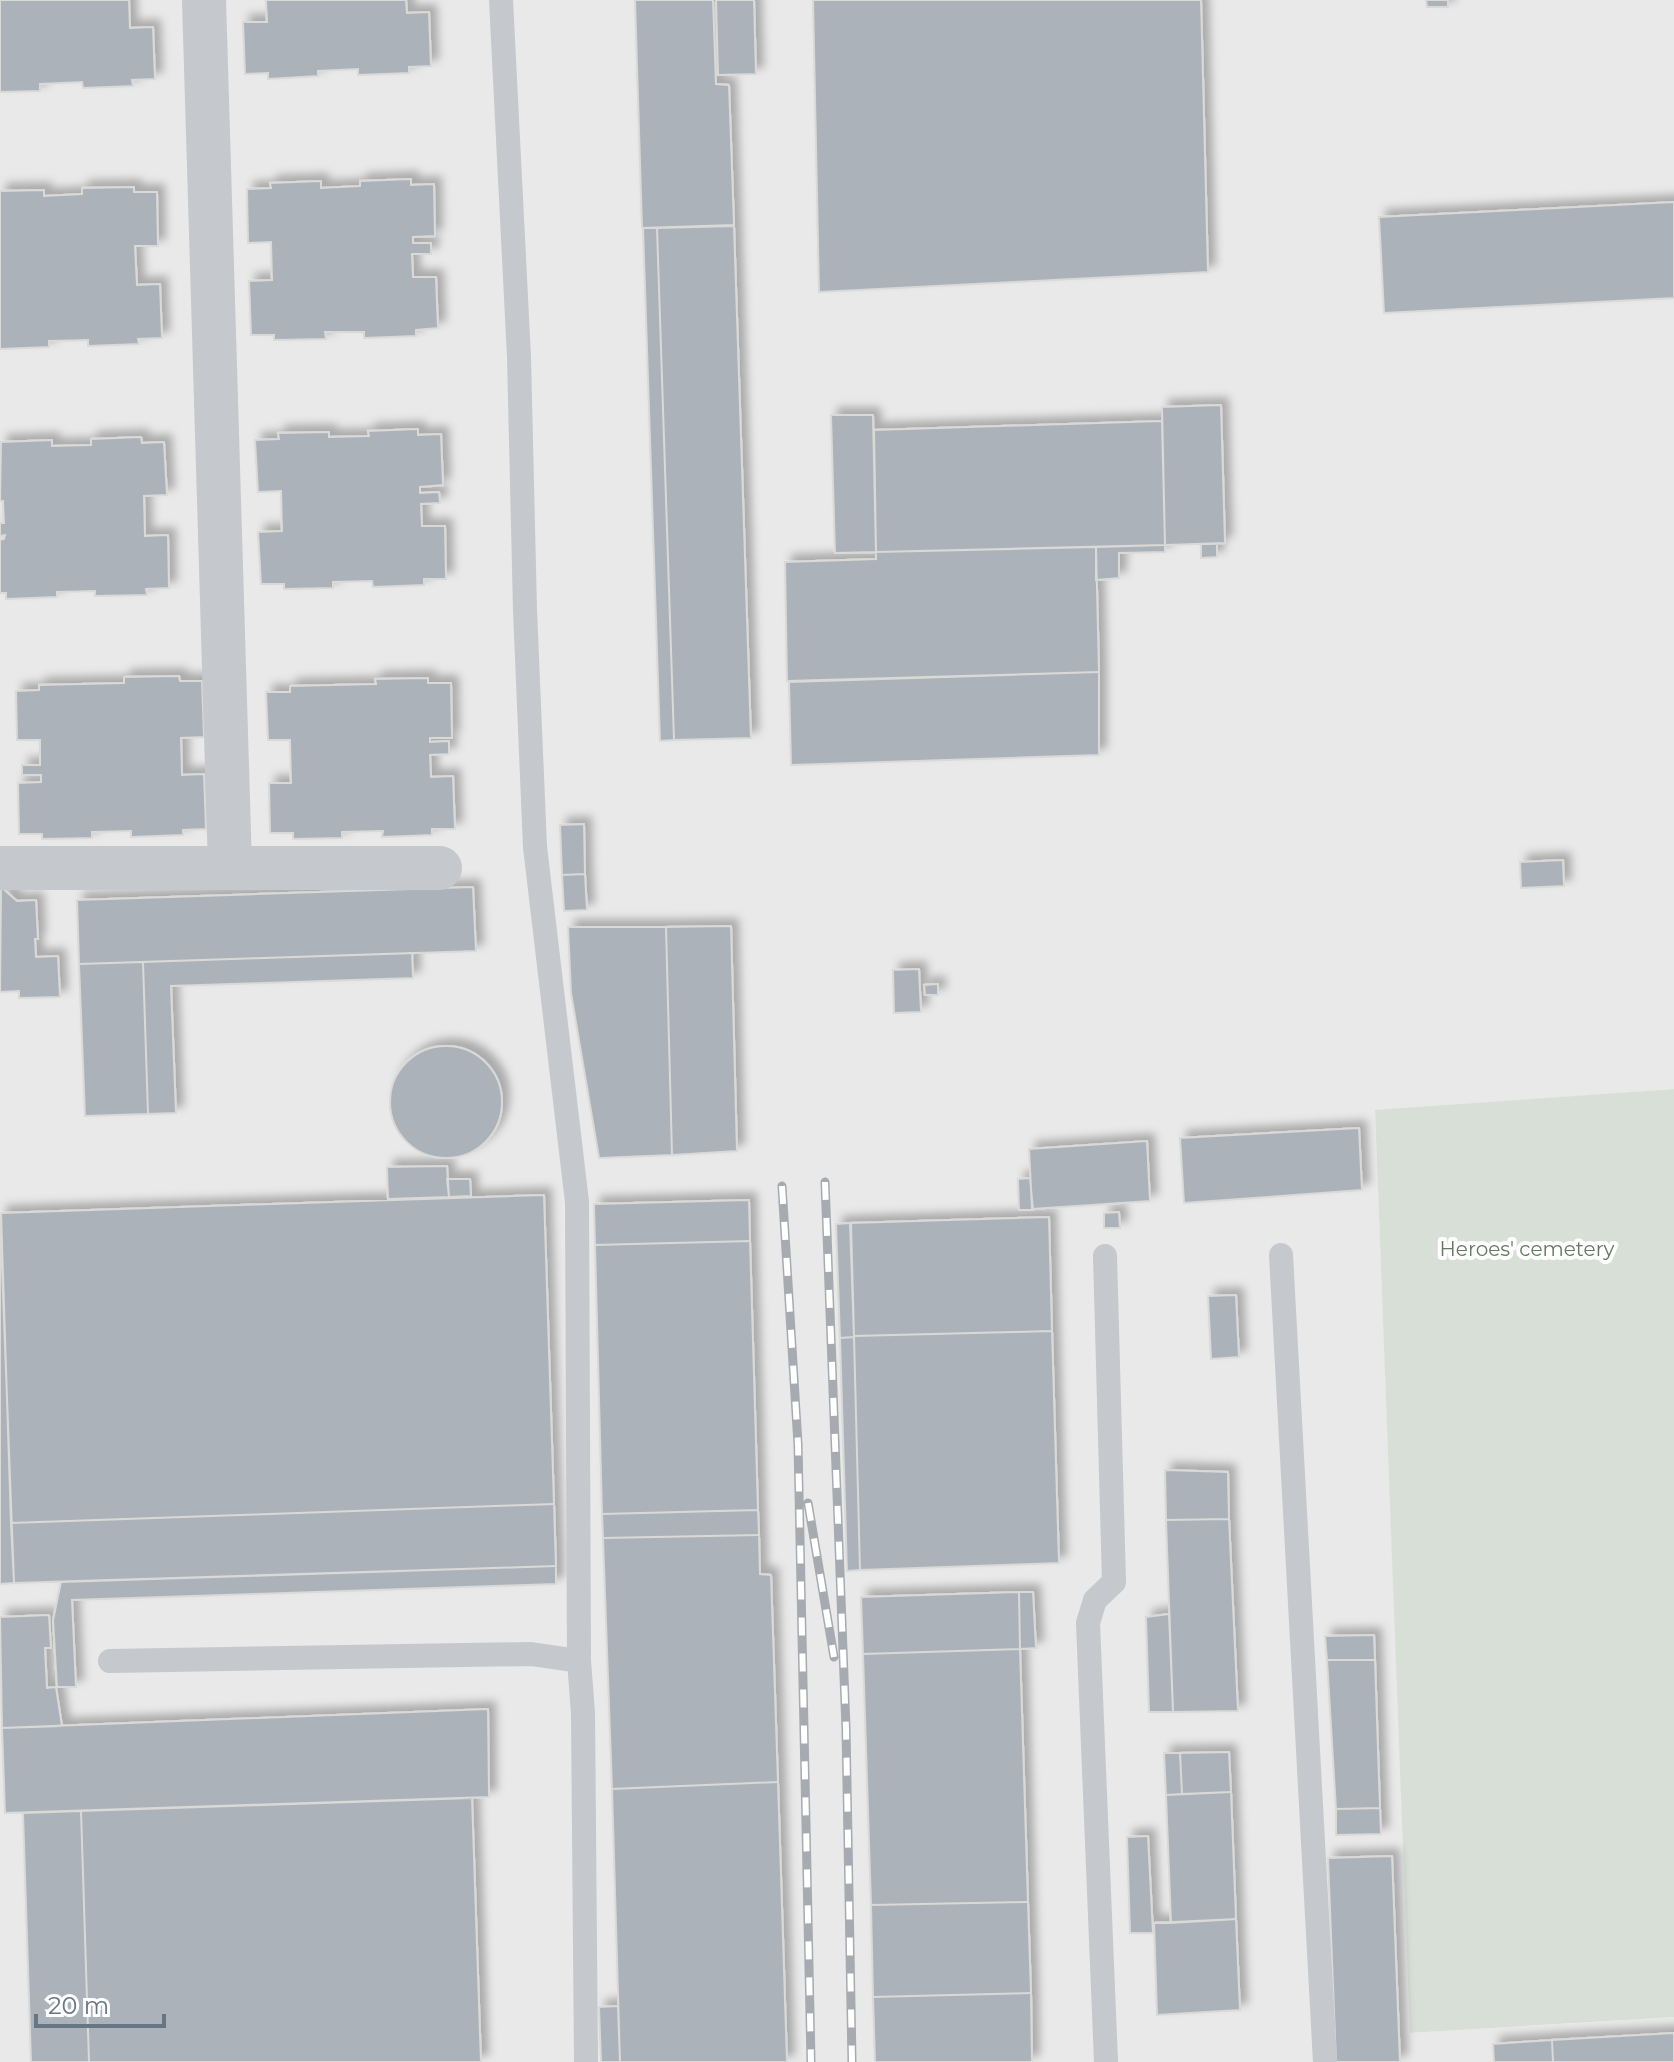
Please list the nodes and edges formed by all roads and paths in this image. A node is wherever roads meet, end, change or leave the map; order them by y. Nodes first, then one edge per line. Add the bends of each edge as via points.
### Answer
1 (204, 0) edge
2 (501, 0) edge
3 (230, 867) junction
4 (0, 868) edge
5 (440, 868) dead end
6 (1281, 1255) dead end
7 (1105, 1256) dead end
8 (110, 1661) dead end
9 (579, 1661) junction
10 (586, 2062) edge
11 (1106, 2062) edge
12 (1325, 2062) edge

1 - 3 street
2 - 9 lane via 535,847 577,1202
3 - 4 street
3 - 5 street
6 - 12 lane
7 - 11 lane via 1114,1582 1095,1600 1088,1623
8 - 9 lane via 531,1654
9 - 10 lane

